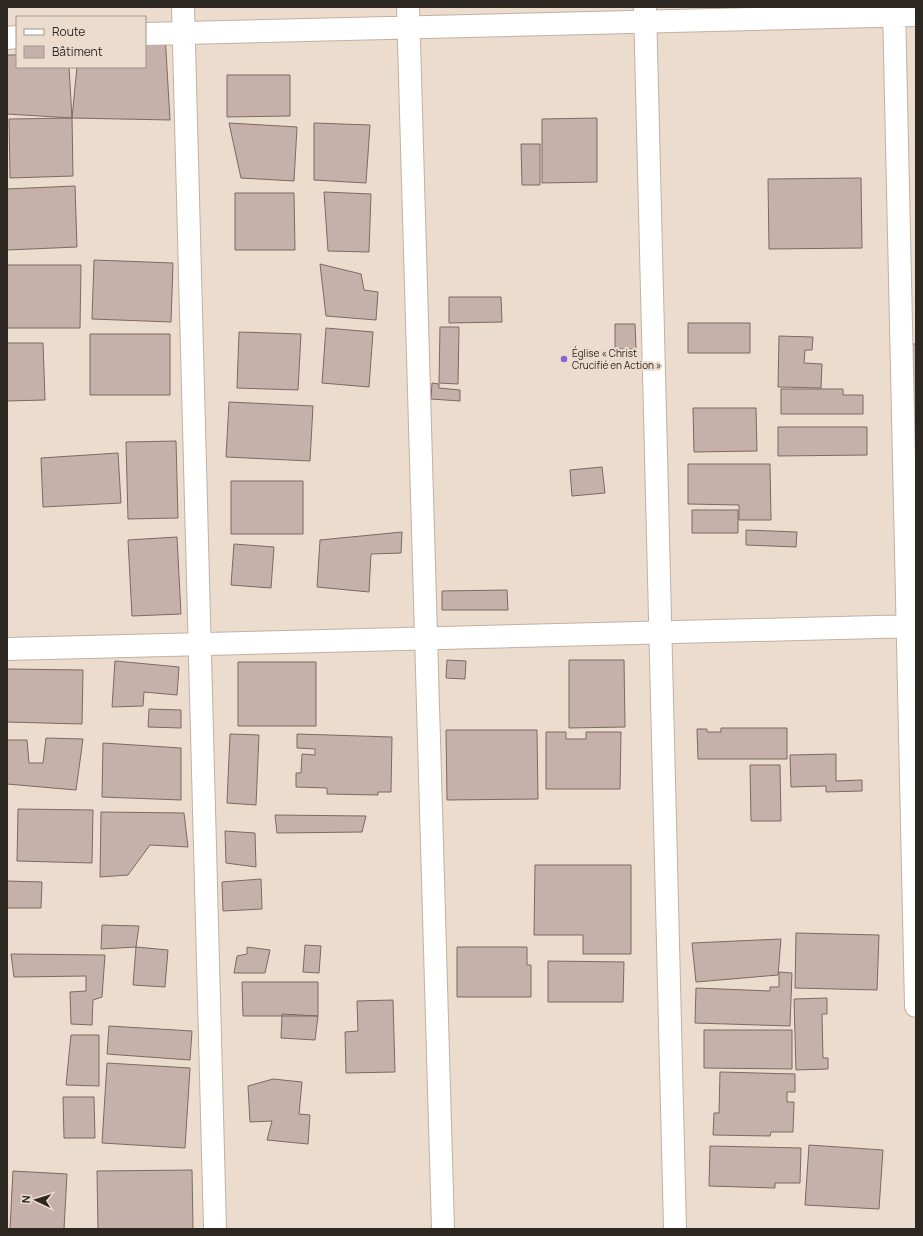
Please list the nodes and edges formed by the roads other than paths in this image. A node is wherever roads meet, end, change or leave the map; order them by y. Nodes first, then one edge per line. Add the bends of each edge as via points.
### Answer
1 (183, 7) edge
2 (894, 11) edge
3 (645, 14) edge
4 (916, 15) edge
5 (409, 17) edge
6 (184, 33) junction
7 (146, 34) edge
8 (912, 626) edge
9 (661, 632) junction
10 (426, 638) junction
11 (199, 644) junction
12 (7, 648) edge
13 (916, 1006) edge
14 (215, 1229) edge
15 (443, 1229) edge
16 (675, 1229) edge

1 - 6 street
2 - 3 street
2 - 4 street
2 - 8 street
3 - 5 street
3 - 9 street
5 - 6 street
5 - 10 street
6 - 7 street
6 - 11 street
8 - 9 street
8 - 13 street
9 - 10 street
9 - 16 street
10 - 11 street
10 - 15 street
11 - 12 street
11 - 14 street

